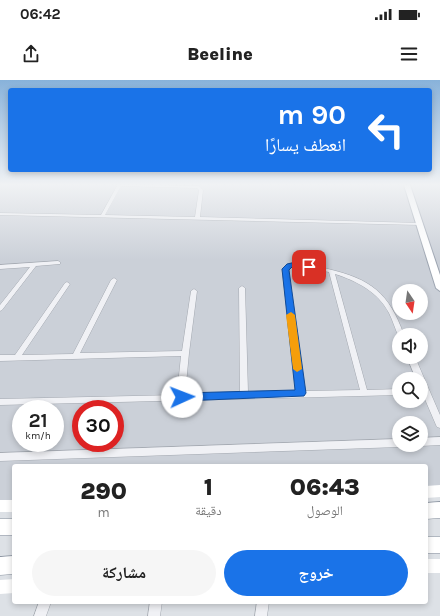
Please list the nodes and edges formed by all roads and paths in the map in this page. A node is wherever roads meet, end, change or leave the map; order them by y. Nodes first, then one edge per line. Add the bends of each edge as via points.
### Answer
1 (106, 210) edge
2 (198, 210) edge
3 (415, 210) edge
4 (0, 214) edge
5 (102, 217) junction
6 (197, 218) junction
7 (420, 224) junction
8 (58, 263) dead end
9 (35, 264) junction
10 (0, 268) edge
11 (331, 271) junction
12 (114, 280) dead end
13 (67, 284) dead end
14 (242, 288) dead end
15 (440, 288) edge
16 (194, 291) dead end
17 (0, 310) edge
18 (398, 328) edge
19 (185, 353) junction
20 (76, 355) junction
21 (17, 357) junction
22 (0, 358) edge
23 (364, 392) junction
24 (392, 392) edge
25 (301, 393) junction
26 (244, 395) junction
27 (182, 397) junction
28 (428, 401) edge
29 (0, 402) edge
30 (440, 425) edge
31 (440, 441) edge
32 (428, 442) edge
33 (392, 443) edge
34 (0, 457) edge
35 (428, 492) edge
36 (440, 492) edge
37 (0, 506) edge
38 (12, 506) edge
39 (440, 510) edge
40 (428, 511) edge
41 (0, 527) edge
42 (12, 527) edge
43 (428, 545) edge
44 (440, 545) edge
45 (12, 565) edge
46 (0, 566) edge
47 (428, 566) edge
48 (440, 566) edge
49 (12, 586) edge
50 (0, 587) edge
51 (44, 604) edge
52 (156, 604) edge
53 (263, 604) edge
54 (40, 616) edge
55 (154, 616) edge
56 (261, 616) edge

1 - 5 street
2 - 6 street
3 - 7 main road
4 - 5 street
5 - 6 street
6 - 7 street
7 - 15 main road
8 - 9 street
9 - 10 street
9 - 17 street
11 - 18 street via 352,278 373,290 390,308
11 - 23 street
11 - 25 street via 296,264 285,269
12 - 20 street
13 - 21 street
14 - 26 street
16 - 19 street
19 - 20 street
19 - 27 street
20 - 21 street
21 - 22 street
23 - 24 street
23 - 25 street
25 - 26 street
26 - 27 street
27 - 29 street
28 - 30 street
31 - 32 street
33 - 34 street
35 - 36 main road
37 - 38 main road
39 - 40 highway
41 - 42 highway
43 - 44 highway
45 - 46 highway
47 - 48 main road
49 - 50 main road
51 - 54 street
52 - 55 street
53 - 56 street

